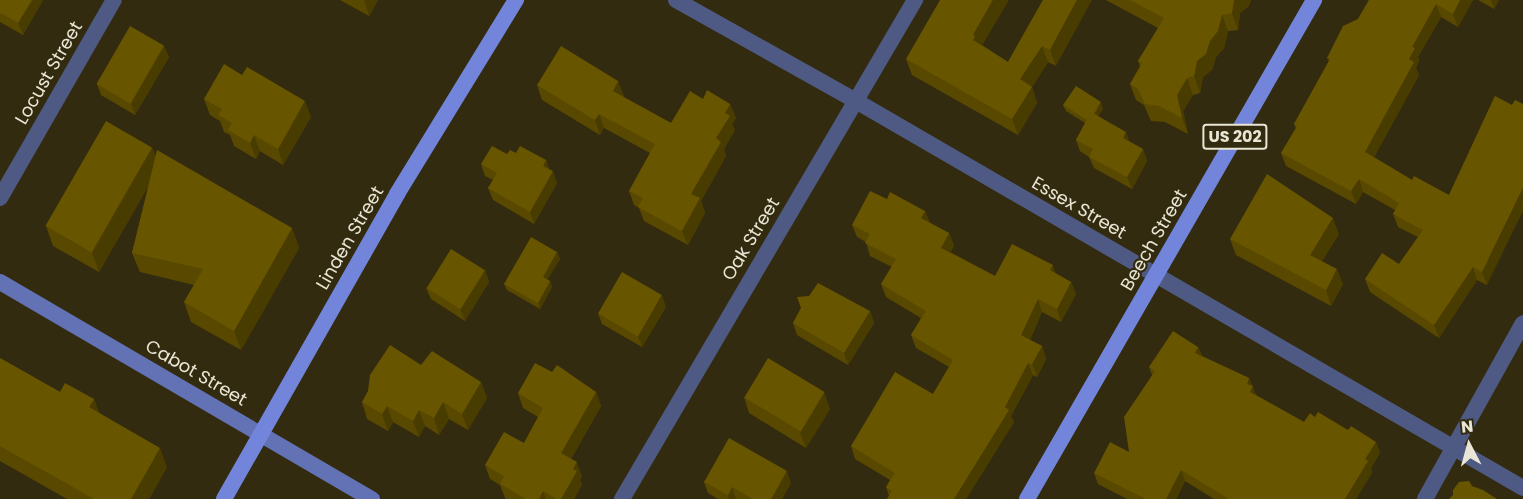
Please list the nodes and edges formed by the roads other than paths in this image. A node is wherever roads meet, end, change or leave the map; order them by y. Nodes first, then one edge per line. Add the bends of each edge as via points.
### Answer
1 (114, 0) edge
2 (516, 0) edge
3 (676, 0) edge
4 (915, 0) edge
5 (1314, 0) edge
6 (856, 101) junction
7 (0, 198) edge
8 (1156, 275) junction
9 (0, 282) edge
10 (1523, 323) edge
11 (261, 433) junction
12 (1455, 448) junction
13 (1523, 488) edge
14 (224, 499) edge
15 (372, 499) edge
16 (622, 499) edge
17 (1027, 499) edge
18 (1425, 499) edge

1 - 7 street, Locust Street
2 - 11 main road, Linden Street via 397,194
3 - 6 street, Essex Street
4 - 6 street, Oak Street
5 - 8 main road, Beech Street / US 202
6 - 8 street, Essex Street
6 - 16 street, Oak Street
8 - 12 street, Essex Street
8 - 17 main road, Beech Street / US 202
9 - 11 main road, Cabot Street
10 - 12 street
11 - 14 main road, Linden Street
11 - 15 main road, Cabot Street
12 - 13 street, Essex Street
12 - 18 street

